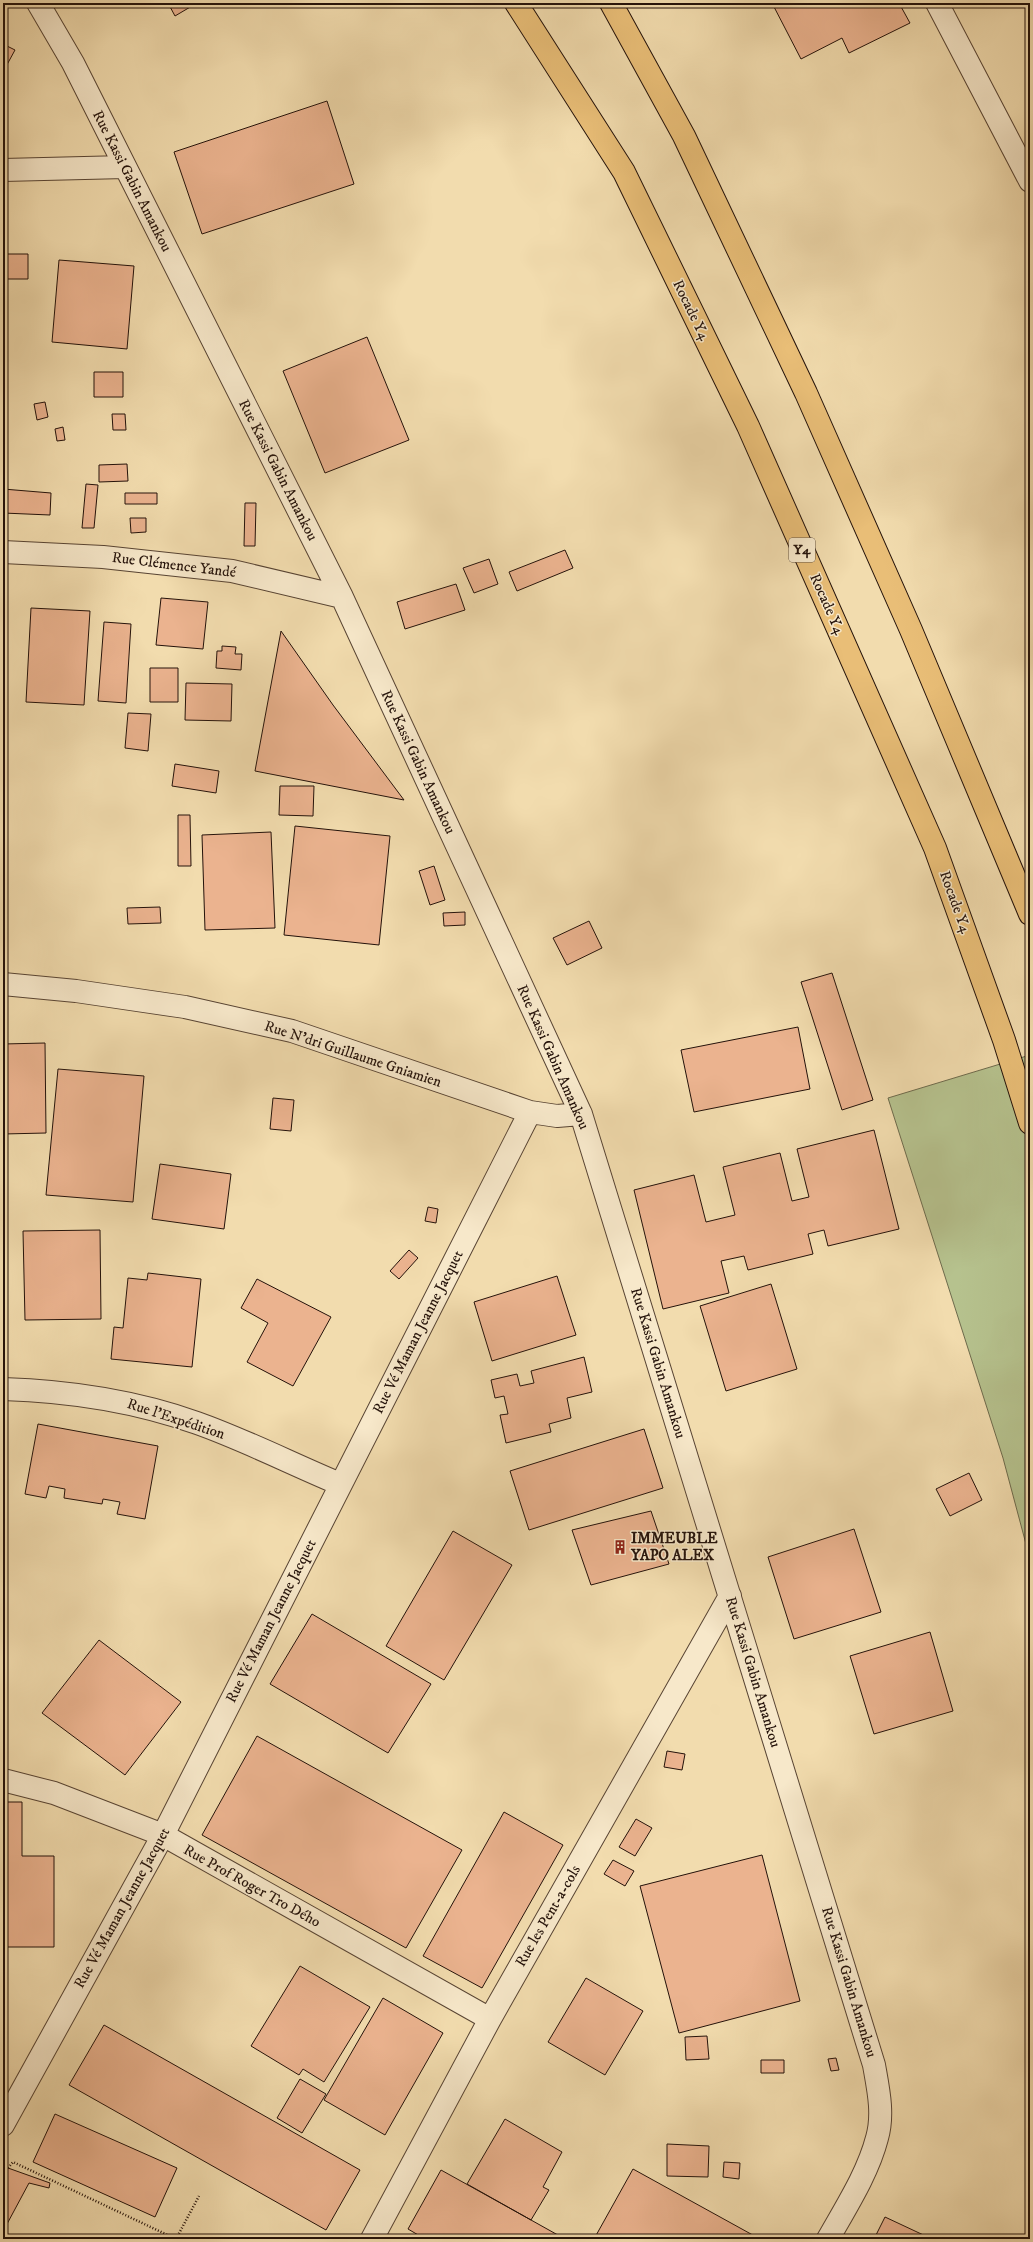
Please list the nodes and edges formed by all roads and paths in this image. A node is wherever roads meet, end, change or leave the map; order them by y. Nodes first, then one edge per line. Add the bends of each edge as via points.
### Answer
1 (38, 3) edge
2 (516, 3) edge
3 (611, 3) edge
4 (937, 3) edge
5 (125, 167) junction
6 (3, 170) edge
7 (1030, 181) edge
8 (3, 552) edge
9 (342, 597) junction
10 (1030, 914) edge
11 (3, 984) edge
12 (530, 1112) junction
13 (581, 1114) junction
14 (1030, 1124) edge
15 (3, 1389) edge
16 (340, 1484) junction
17 (730, 1596) junction
18 (3, 1780) edge
19 (163, 1835) junction
20 (490, 2019) junction
21 (3, 2125) edge
22 (8, 2168) dead end
23 (199, 2196) dead end
24 (176, 2239) edge
25 (372, 2239) edge
26 (828, 2239) edge

1 - 5 street, Rue Kassi Gabin Amankou via 73,63
2 - 14 highway, Rocade Y4 / Y4 via 624,172 748,426 935,848 1004,1040
3 - 10 highway via 684,136 806,393 911,630
4 - 7 street
5 - 6 street
5 - 9 street, Rue Kassi Gabin Amankou
8 - 9 street, Rue Clémence Yandé via 103,557 232,571
9 - 13 street, Rue Kassi Gabin Amankou
11 - 12 street, Rue N'dri Guillaume Gniamien via 76,991 185,1007 292,1031
12 - 13 street, Rue N'dri Guillaume Gniamien via 557,1116
12 - 16 street, Rue Vé Maman Jeanne Jacquet
13 - 17 street, Rue Kassi Gabin Amankou
15 - 16 street, Rue l'Expédition via 33,1390 118,1401 197,1423
16 - 19 street, Rue Vé Maman Jeanne Jacquet
17 - 20 street, Rue les Pent-a-cols
17 - 26 street, Rue Kassi Gabin Amankou via 870,2050 877,2080 880,2102 878,2137 863,2175
18 - 19 street, Rue Prof Roger Tro Dého via 54,1793
19 - 20 street, Rue Prof Roger Tro Dého
19 - 21 street, Rue Vé Maman Jeanne Jacquet
20 - 25 street, Rue les Pent-a-cols
22 - 24 path via 13,2162
23 - 24 path

